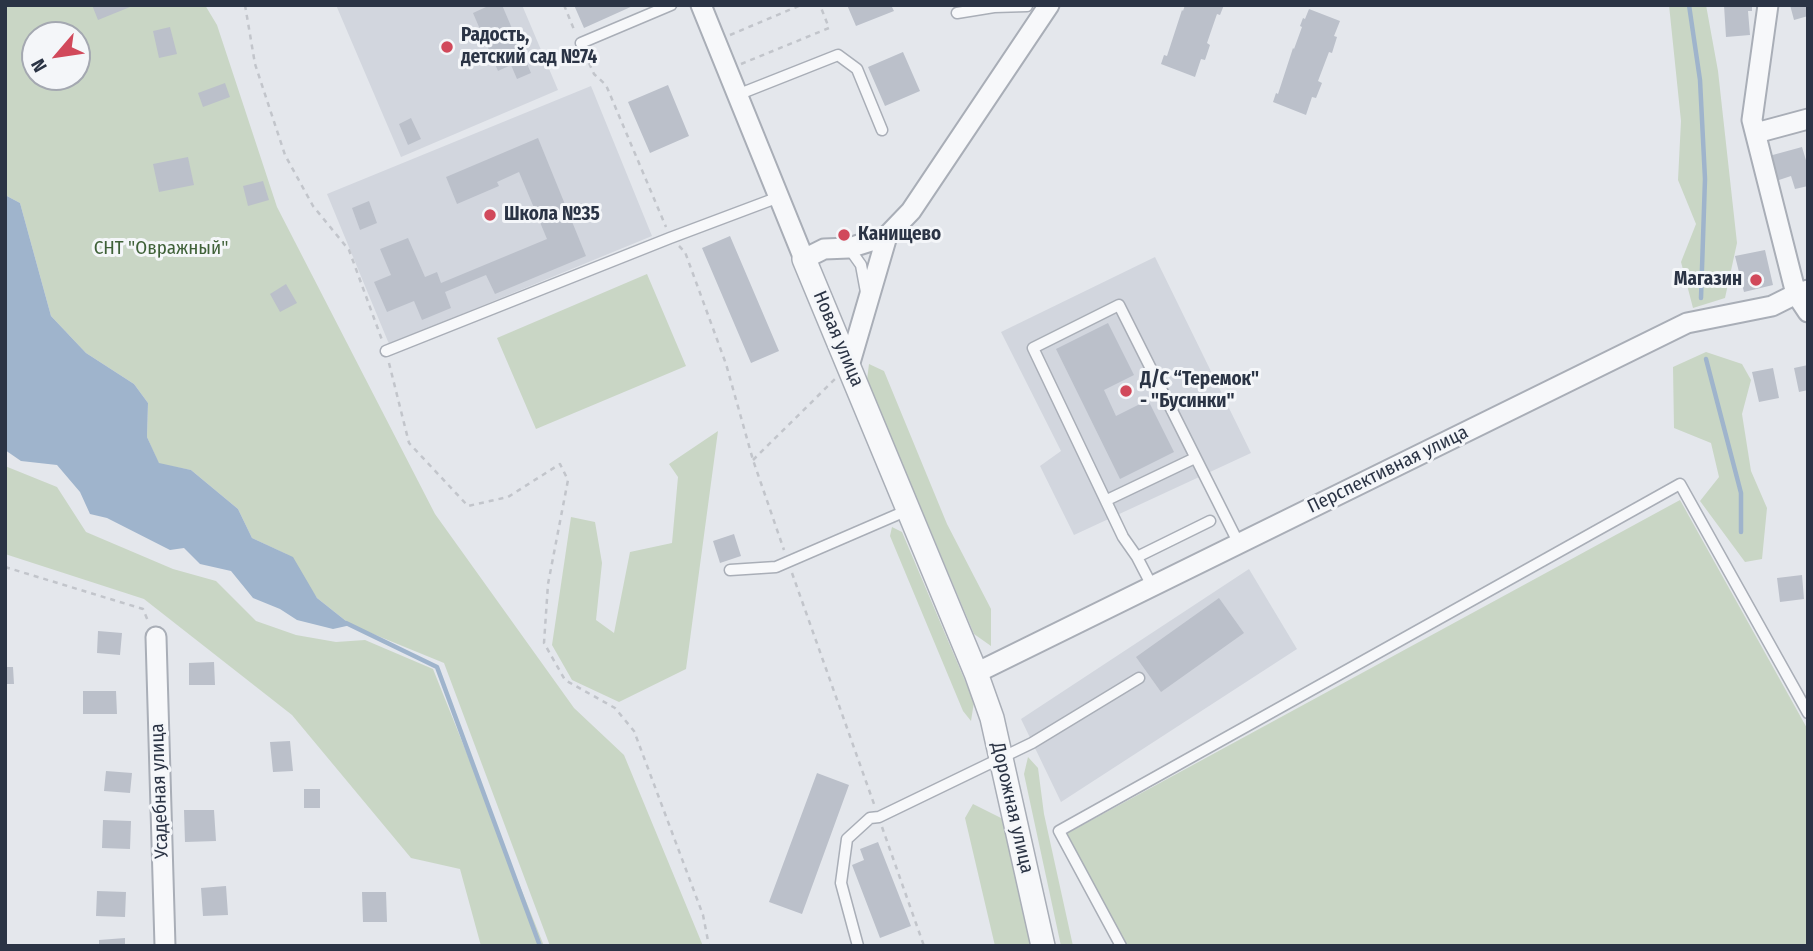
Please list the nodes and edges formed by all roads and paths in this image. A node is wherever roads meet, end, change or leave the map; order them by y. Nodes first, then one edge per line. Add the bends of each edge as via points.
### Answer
1 (245, 5) edge
2 (564, 5) edge
3 (671, 5) edge
4 (701, 5) edge
5 (801, 5) edge
6 (820, 5) edge
7 (1049, 5) edge
8 (1768, 5) edge
9 (1027, 6) edge
10 (957, 13) dead end
11 (1033, 29) junction
12 (724, 37) dead end
13 (580, 43) junction
14 (736, 66) dead end
15 (737, 95) junction
16 (1808, 119) edge
17 (882, 130) dead end
18 (1756, 133) junction
19 (779, 197) junction
20 (887, 236) junction
21 (670, 238) junction
22 (849, 248) junction
23 (804, 259) junction
24 (1802, 292) edge
25 (867, 300) junction
26 (1808, 312) edge
27 (386, 351) junction
28 (849, 366) junction
29 (1195, 458) junction
30 (753, 460) junction
31 (1107, 500) junction
32 (908, 510) junction
33 (1210, 521) dead end
34 (1239, 544) junction
35 (1137, 557) junction
36 (789, 562) junction
37 (5, 567) edge
38 (730, 570) dead end
39 (1152, 586) junction
40 (156, 637) joint
41 (976, 673) junction
42 (1139, 678) dead end
43 (1808, 713) edge
44 (1001, 759) junction
45 (878, 817) junction
46 (165, 946) edge
47 (709, 946) edge
48 (858, 946) edge
49 (925, 946) edge
50 (1043, 946) edge
51 (1121, 946) edge

1 - 27 path via 255,64 285,155 313,206 349,250
2 - 13 path
3 - 13 lane
4 - 15 street, Новая улица
5 - 12 path
6 - 14 path via 829,28
7 - 11 street
8 - 18 street via 1752,120
9 - 10 lane
9 - 11 lane
11 - 20 street via 911,211
13 - 21 path via 594,74 606,85
15 - 17 lane via 838,55 857,69
15 - 19 street, Новая улица
16 - 18 street
18 - 24 street
19 - 21 lane
19 - 23 street, Новая улица
20 - 22 street
20 - 25 street
21 - 27 lane
21 - 30 path via 685,252 726,364
22 - 23 street via 824,249
22 - 25 lane via 860,265
23 - 28 street, Новая улица
24 - 26 street
24 - 34 street, Перспективная улица via 1772,306 1687,323
25 - 28 street
27 - 47 path via 409,443 468,506 508,497 560,464 568,481 548,584 544,643 565,680 615,708 634,731 703,915
28 - 30 path
28 - 32 street, Новая улица
29 - 31 lane
29 - 31 lane via 1119,305 1033,348
29 - 34 lane
30 - 36 path
31 - 35 lane
32 - 36 lane
32 - 41 street, Новая улица
33 - 35 lane
34 - 39 street, Перспективная улица
35 - 39 lane
36 - 38 lane
36 - 45 path
37 - 40 path via 143,609
39 - 41 street, Перспективная улица
40 - 46 street, Усадебная улица
41 - 44 street, Дорожная улица
42 - 44 lane
43 - 51 lane via 1680,484 1059,831
44 - 45 lane
44 - 50 street, Дорожная улица
45 - 48 lane via 870,818 847,839 841,883
45 - 49 path

